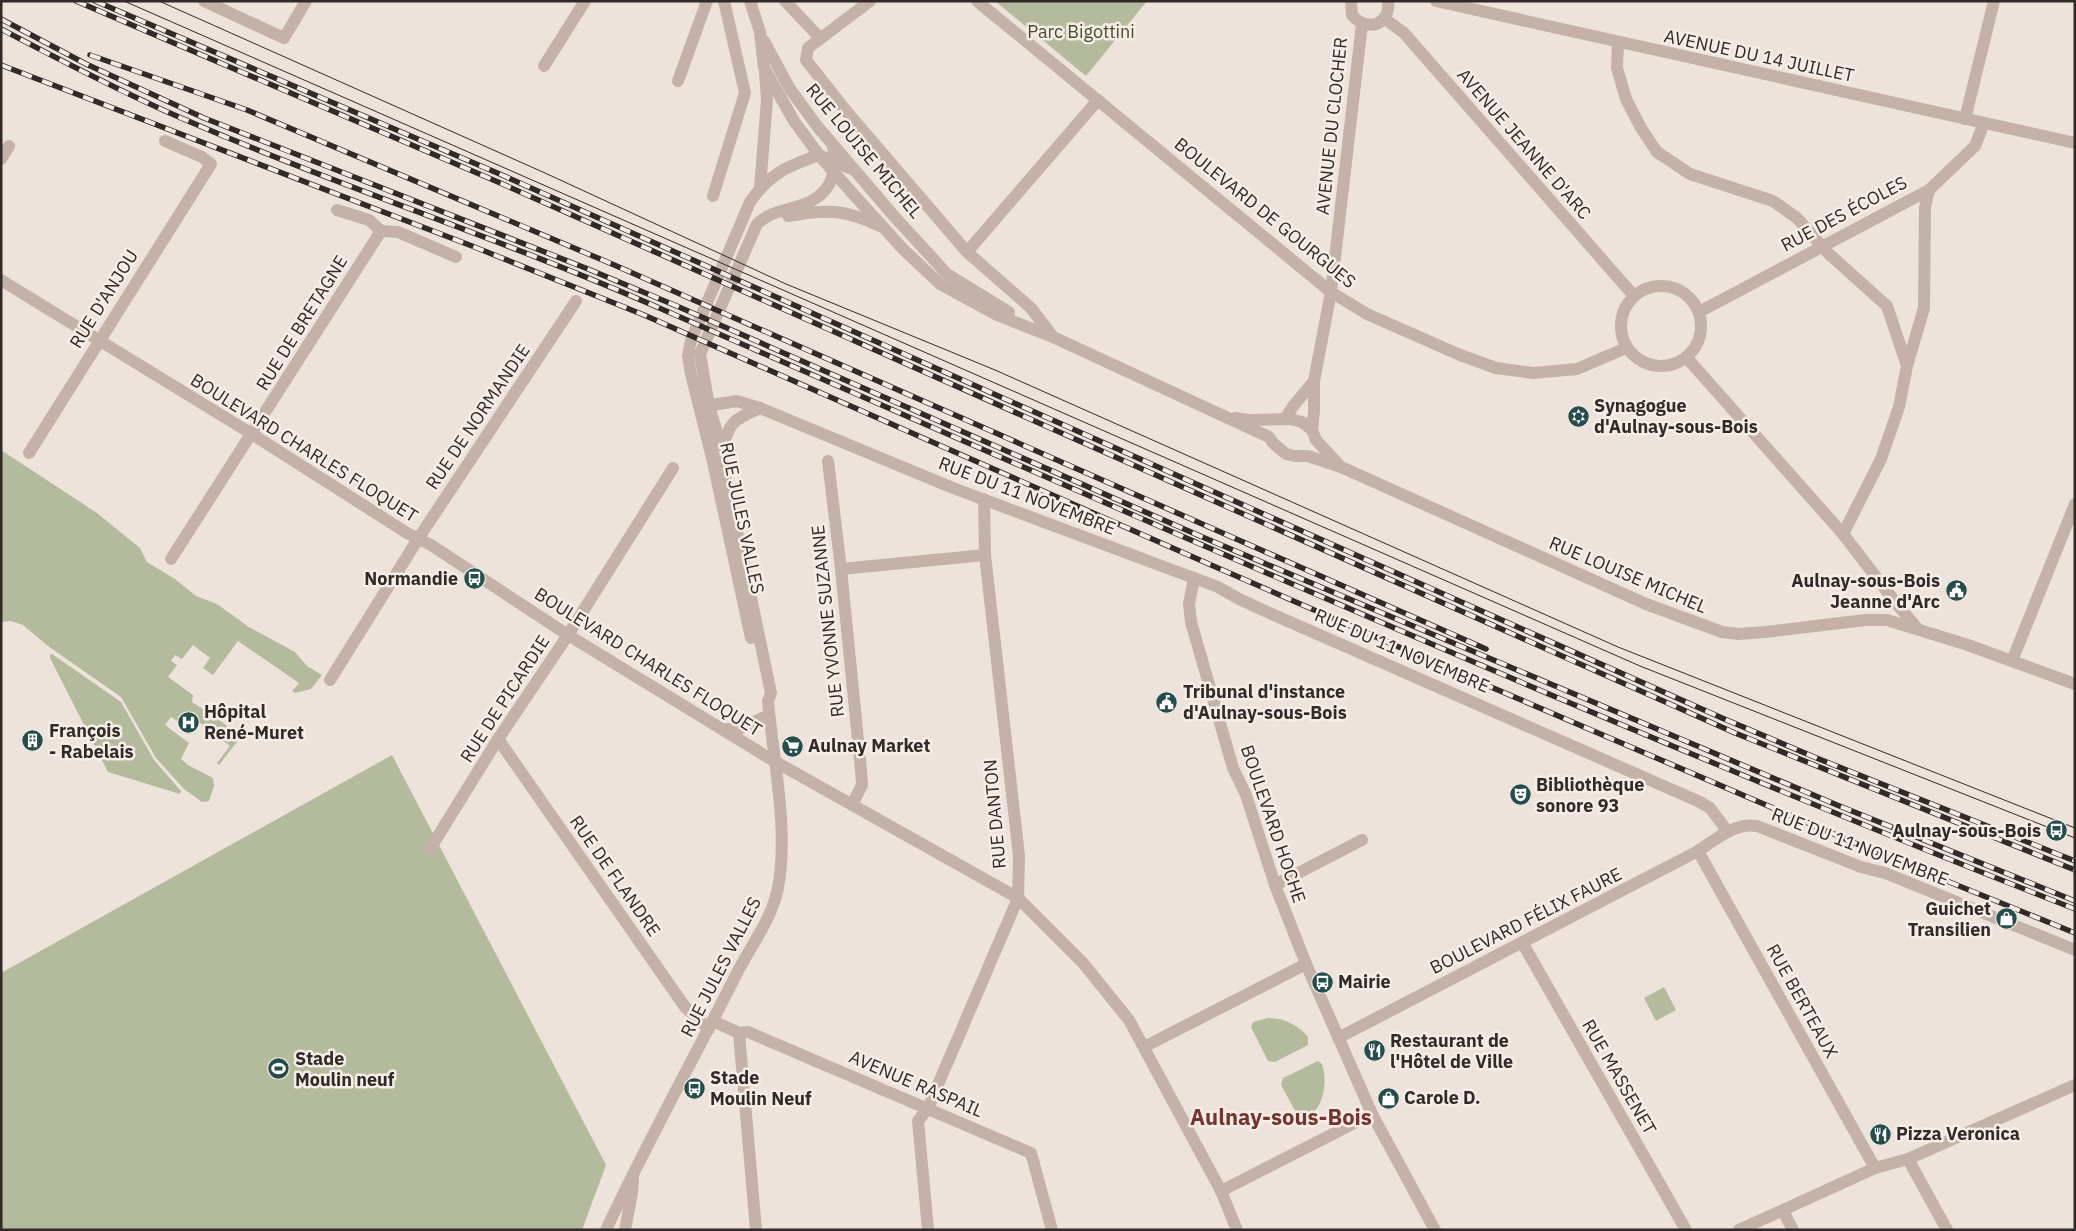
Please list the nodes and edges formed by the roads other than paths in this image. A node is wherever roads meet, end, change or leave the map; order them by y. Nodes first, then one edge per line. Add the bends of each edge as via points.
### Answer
1 (204, 1) edge
2 (306, 1) edge
3 (585, 1) edge
4 (707, 1) edge
5 (724, 1) edge
6 (750, 1) edge
7 (785, 1) edge
8 (870, 1) edge
9 (976, 1) edge
10 (1351, 1) edge
11 (1388, 1) edge
12 (1436, 1) edge
13 (1994, 1) edge
14 (1384, 18) junction
15 (1362, 24) junction
16 (760, 32) junction
17 (820, 38) junction
18 (1618, 42) junction
19 (544, 66) dead end
20 (764, 68) junction
21 (678, 81) dead end
22 (1098, 100) junction
23 (1965, 119) junction
24 (1984, 123) junction
25 (165, 140) dead end
26 (2075, 143) edge
27 (9, 146) dead end
28 (833, 146) junction
29 (819, 155) junction
30 (1, 158) edge
31 (835, 167) junction
32 (854, 170) junction
33 (760, 188) junction
34 (1928, 190) junction
35 (713, 196) dead end
36 (337, 210) dead end
37 (757, 224) junction
38 (884, 228) junction
39 (380, 231) junction
40 (1821, 246) junction
41 (967, 252) junction
42 (456, 257) dead end
43 (1, 280) edge
44 (1332, 292) junction
45 (1634, 296) junction
46 (576, 301) dead end
47 (1699, 312) junction
48 (1049, 335) junction
49 (98, 341) junction
50 (1626, 348) junction
51 (1687, 358) junction
52 (1906, 366) junction
53 (1314, 381) junction
54 (704, 406) junction
55 (760, 408) junction
56 (1224, 416) junction
57 (1281, 420) junction
58 (252, 434) junction
59 (1314, 435) junction
60 (1269, 437) junction
61 (722, 449) junction
62 (29, 453) dead end
63 (1308, 456) junction
64 (828, 461) dead end
65 (1341, 467) junction
66 (673, 468) dead end
67 (984, 499) junction
68 (2075, 504) edge
69 (1843, 534) junction
70 (418, 539) junction
71 (985, 555) junction
72 (171, 559) dead end
73 (841, 569) junction
74 (1194, 578) junction
75 (1917, 628) junction
76 (568, 635) junction
77 (2012, 661) junction
78 (330, 680) dead end
79 (2075, 684) edge
80 (768, 701) junction
81 (769, 715) junction
82 (725, 729) junction
83 (498, 739) junction
84 (774, 760) junction
85 (852, 805) junction
86 (1728, 832) junction
87 (1362, 840) dead end
88 (430, 850) dead end
89 (1698, 851) junction
90 (1275, 885) junction
91 (1018, 898) junction
92 (1522, 942) junction
93 (2075, 950) edge
94 (1306, 964) junction
95 (711, 1025) junction
96 (739, 1033) junction
97 (1338, 1038) junction
98 (1144, 1047) junction
99 (2075, 1085) edge
100 (928, 1108) junction
101 (1372, 1114) junction
102 (1908, 1159) junction
103 (1875, 1168) junction
104 (633, 1173) junction
105 (1221, 1191) junction
106 (1783, 1211) junction
107 (606, 1230) edge
108 (625, 1230) edge
109 (756, 1230) edge
110 (928, 1230) edge
111 (1052, 1230) edge
112 (1237, 1230) edge
113 (1435, 1230) edge
114 (1686, 1230) edge
115 (1739, 1230) edge
116 (1793, 1230) edge
117 (1947, 1230) edge

1 - 2 street via 284,38
3 - 19 street
4 - 21 street
5 - 35 street via 746,93
6 - 16 street
7 - 17 street
8 - 17 street, RUE LOUISE MICHEL
9 - 22 street, BOULEVARD DE GOURGUES
10 - 15 street via 1352,15
11 - 14 street
12 - 18 street, AVENUE DU 14 JUILLET
13 - 23 street
14 - 15 street via 1374,25
14 - 45 street, AVENUE JEANNE D'ARC via 1404,33
15 - 44 street, AVENUE DU CLOCHER
16 - 20 street, RUE LOUISE MICHEL
16 - 28 street, RUE LOUISE MICHEL via 790,89
17 - 41 street, RUE LOUISE MICHEL via 808,48 806,60 846,112
18 - 23 street, AVENUE DU 14 JUILLET
18 - 40 street via 1618,68 1626,99 1657,152 1690,174 1773,201 1797,218
20 - 29 street, RUE LOUISE MICHEL via 794,121
20 - 33 street via 767,100
22 - 41 street
22 - 44 street, BOULEVARD DE GOURGUES
23 - 24 street, AVENUE DU 14 JUILLET
24 - 26 street, AVENUE DU 14 JUILLET
24 - 34 street, RUE DES ÉCOLES via 1975,146
25 - 49 street, RUE D'ANJOU via 211,164
27 - 30 street
28 - 31 street
28 - 32 street, RUE LOUISE MICHEL
29 - 31 street
29 - 33 street via 784,168
31 - 32 street
31 - 37 street via 829,186 821,196 800,206 766,215
31 - 38 street, RUE LOUISE MICHEL
32 - 48 street, RUE LOUISE MICHEL via 947,274
33 - 54 street, RUE JULES VALLES via 732,241 690,340 689,364
34 - 40 street, RUE DES ÉCOLES
34 - 52 street via 1924,308
36 - 39 street via 368,220
37 - 38 street via 798,214 834,211 861,217
37 - 54 street, RUE JULES VALLES via 702,346 700,362
38 - 48 street, RUE LOUISE MICHEL via 940,284 998,315
39 - 42 street via 398,232
39 - 58 street, RUE DE BRETAGNE
40 - 47 street, RUE DES ÉCOLES
40 - 52 street via 1887,306
41 - 48 street, RUE LOUISE MICHEL via 1031,308
43 - 49 street, BOULEVARD CHARLES FLOQUET
44 - 50 street, BOULEVARD DE GOURGUES via 1367,314 1496,368 1534,373 1577,368
44 - 53 street, AVENUE DU CLOCHER
45 - 47 street via 1645,289 1671,287 1688,297
45 - 50 street via 1626,304 1620,326
46 - 70 street, RUE DE NORMANDIE
47 - 51 street via 1700,337
48 - 56 street, RUE LOUISE MICHEL
49 - 58 street, BOULEVARD CHARLES FLOQUET
49 - 62 street, RUE D'ANJOU
50 - 51 street via 1647,365 1675,365
51 - 69 street
52 - 69 street via 1899,407 1881,459
53 - 57 street, AVENUE DU CLOCHER
53 - 59 street, AVENUE DU CLOCHER
54 - 55 street, RUE DU 11 NOVEMBRE via 737,401
54 - 61 street, RUE JULES VALLES
54 - 80 street, RUE JULES VALLES
55 - 61 street via 738,418 727,428
55 - 67 street, RUE DU 11 NOVEMBRE
56 - 57 street, RUE LOUISE MICHEL
56 - 60 street, RUE LOUISE MICHEL
57 - 59 street, RUE LOUISE MICHEL via 1298,420
57 - 60 street via 1271,428
58 - 70 street, BOULEVARD CHARLES FLOQUET
58 - 72 street, RUE DE BRETAGNE
59 - 63 street via 1314,449
59 - 65 street, RUE LOUISE MICHEL
60 - 63 street, RUE LOUISE MICHEL via 1286,454
61 - 80 street, RUE JULES VALLES via 771,693
63 - 65 street, RUE LOUISE MICHEL
64 - 73 street, RUE YVONNE SUZANNE
65 - 75 street, RUE LOUISE MICHEL via 1646,604 1722,632 1766,632 1865,620 1887,620
66 - 76 street, RUE DE PICARDIE
67 - 71 street, RUE DANTON
67 - 74 street, RUE DU 11 NOVEMBRE
68 - 77 street
69 - 75 street
70 - 76 street, BOULEVARD CHARLES FLOQUET
70 - 78 street, RUE DE NORMANDIE
71 - 73 street
71 - 91 street, RUE DANTON via 1019,856
73 - 85 street, RUE YVONNE SUZANNE via 862,785
74 - 86 street, RUE DU 11 NOVEMBRE via 1700,802 1710,808
74 - 90 street, BOULEVARD HOCHE via 1191,622 1233,768 1246,795
75 - 77 street, RUE LOUISE MICHEL
76 - 82 street, BOULEVARD CHARLES FLOQUET
76 - 83 street, RUE DE PICARDIE
77 - 79 street, RUE LOUISE MICHEL
80 - 81 street, RUE JULES VALLES
81 - 82 street via 739,729
81 - 84 street, RUE JULES VALLES
82 - 84 street, BOULEVARD CHARLES FLOQUET
83 - 88 street, RUE DE PICARDIE
83 - 95 street, RUE DE FLANDRE via 685,1007
84 - 85 street, BOULEVARD CHARLES FLOQUET
84 - 95 street, RUE JULES VALLES via 781,835 779,885 759,936
85 - 91 street, BOULEVARD CHARLES FLOQUET
86 - 89 street, BOULEVARD FÉLIX FAURE
86 - 93 street, RUE DU 11 NOVEMBRE via 1744,825 1757,826 1885,873
87 - 90 street
89 - 92 street, BOULEVARD FÉLIX FAURE
89 - 103 street, RUE BERTEAUX
90 - 94 street, BOULEVARD HOCHE
91 - 98 street, BOULEVARD CHARLES FLOQUET via 1083,963 1124,1013
91 - 100 street, RUE DANTON
92 - 97 street, BOULEVARD FÉLIX FAURE
92 - 114 street, RUE MASSENET
94 - 97 street, BOULEVARD HOCHE
94 - 98 street
95 - 96 street, AVENUE RASPAIL
95 - 104 street, RUE JULES VALLES
96 - 100 street, AVENUE RASPAIL via 748,1032
96 - 109 street
97 - 101 street, BOULEVARD HOCHE
98 - 105 street, BOULEVARD CHARLES FLOQUET
99 - 102 street
100 - 110 street, RUE DANTON via 918,1121
100 - 111 street, AVENUE RASPAIL via 1031,1153
101 - 105 street
101 - 113 street, BOULEVARD HOCHE
102 - 103 street
102 - 117 street
103 - 106 street
104 - 107 street, RUE JULES VALLES
104 - 108 street, RUE JULES VALLES
105 - 112 street, BOULEVARD CHARLES FLOQUET
106 - 115 street
106 - 116 street

